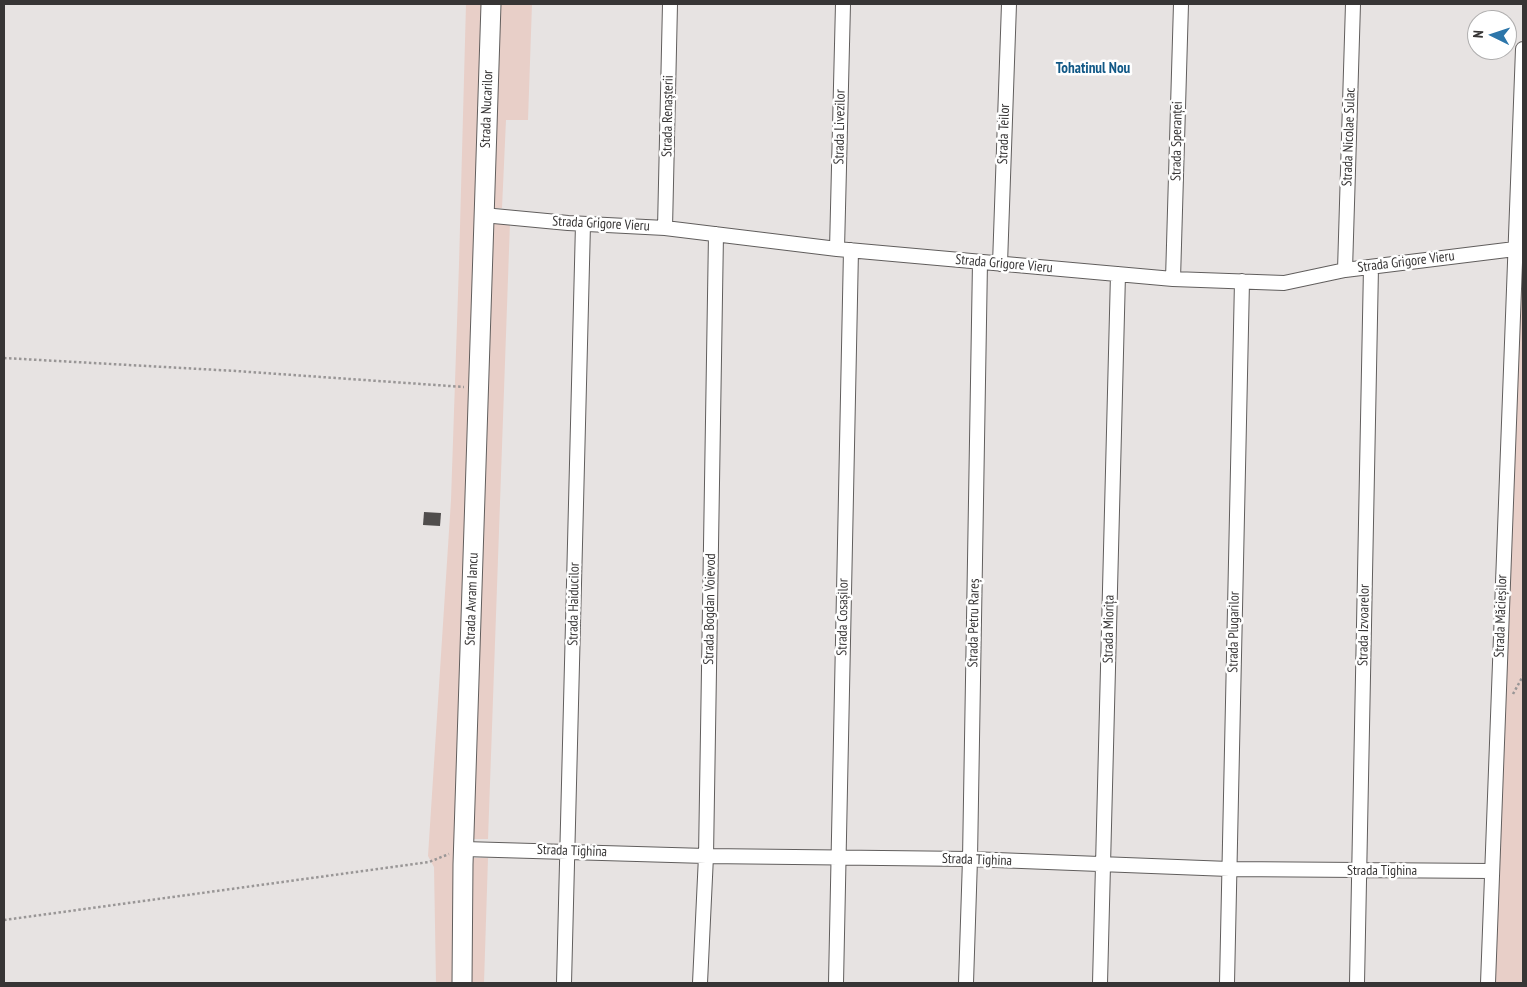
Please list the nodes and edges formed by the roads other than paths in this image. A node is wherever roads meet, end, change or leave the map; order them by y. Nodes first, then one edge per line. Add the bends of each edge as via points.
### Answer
1 (491, 4) edge
2 (670, 4) edge
3 (843, 4) edge
4 (1008, 4) edge
5 (1181, 4) edge
6 (1353, 4) edge
7 (1523, 48) edge
8 (483, 214) junction
9 (583, 224) junction
10 (665, 228) junction
11 (716, 234) junction
12 (1519, 248) edge
13 (844, 250) junction
14 (980, 262) junction
15 (1000, 264) junction
16 (1370, 267) junction
17 (1346, 270) junction
18 (1118, 274) junction
19 (1174, 279) junction
20 (1242, 281) junction
21 (464, 849) junction
22 (568, 851) junction
23 (706, 856) junction
24 (838, 858) junction
25 (970, 859) junction
26 (1104, 865) junction
27 (1229, 869) junction
28 (1359, 871) junction
29 (1491, 871) junction
30 (462, 983) edge
31 (564, 983) edge
32 (700, 983) edge
33 (836, 983) edge
34 (966, 983) edge
35 (1100, 983) edge
36 (1227, 983) edge
37 (1357, 983) edge
38 (1488, 983) edge

1 - 8 street, Strada Nucarilor
2 - 10 street, Strada Renașterii
3 - 13 street, Strada Livezilor
4 - 15 street, Strada Teilor
5 - 19 street, Strada Speranței
6 - 17 street, Strada Nicolae Sulac
7 - 12 street, Strada Măcieșilor
8 - 9 street, Strada Grigore Vieru
8 - 21 street, Strada Avram Iancu
9 - 10 street, Strada Grigore Vieru
9 - 22 street, Strada Haiducilor
10 - 11 street, Strada Grigore Vieru
11 - 13 street, Strada Grigore Vieru
11 - 23 street, Strada Bogdan Voievod
12 - 16 street, Strada Grigore Vieru
12 - 29 street, Strada Măcieșilor
13 - 14 street, Strada Grigore Vieru
13 - 24 street, Strada Cosașilor
14 - 15 street, Strada Grigore Vieru
14 - 25 street, Strada Petru Rareș
15 - 18 street, Strada Grigore Vieru
16 - 17 street, Strada Grigore Vieru
16 - 28 street, Strada Izvoarelor
17 - 20 street, Strada Grigore Vieru via 1284,283
18 - 19 street, Strada Grigore Vieru
18 - 26 street, Strada Miorița
19 - 20 street, Strada Grigore Vieru
20 - 27 street, Strada Plugarilor
21 - 22 street, Strada Tighina
21 - 30 street, Strada Avram Iancu
22 - 23 street, Strada Tighina
22 - 31 street, Strada Haiducilor
23 - 24 street, Strada Tighina
23 - 32 street, Strada Bogdan Voievod
24 - 25 street, Strada Tighina
24 - 33 street, Strada Cosașilor
25 - 26 street, Strada Tighina
25 - 34 street, Strada Petru Rareș
26 - 27 street, Strada Tighina
26 - 35 street, Strada Miorița
27 - 28 street, Strada Tighina
27 - 36 street, Strada Plugarilor
28 - 29 street, Strada Tighina
28 - 37 street, Strada Izvoarelor
29 - 38 street, Strada Măcieșilor

